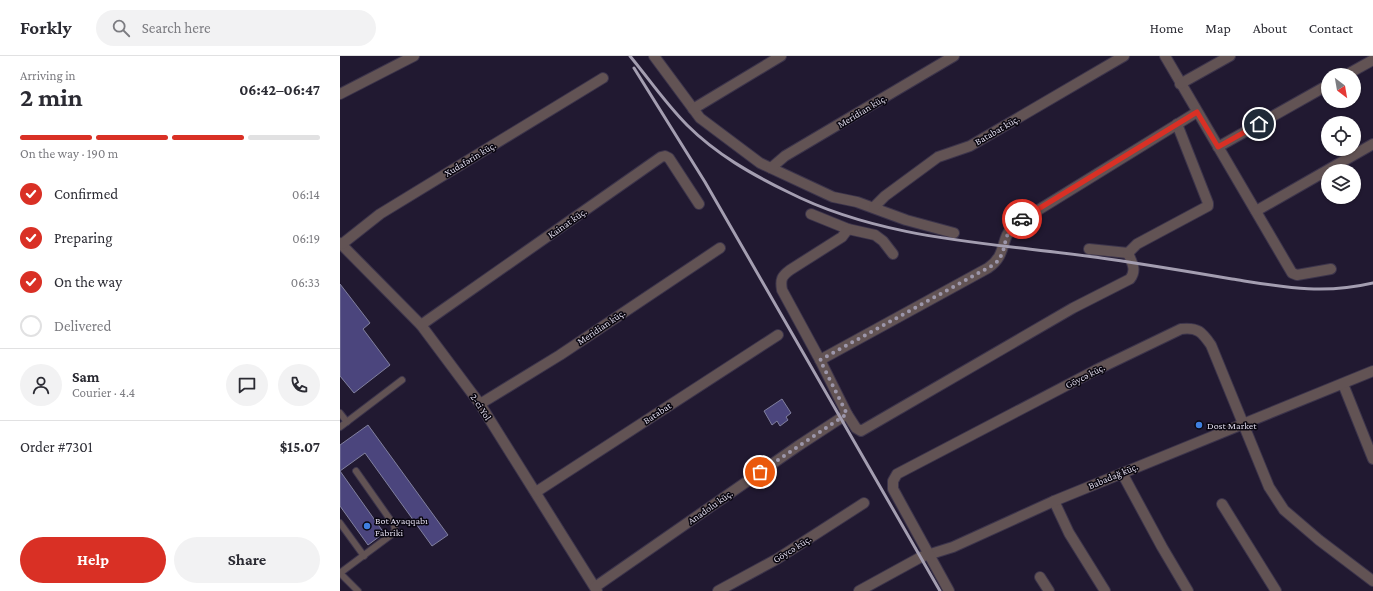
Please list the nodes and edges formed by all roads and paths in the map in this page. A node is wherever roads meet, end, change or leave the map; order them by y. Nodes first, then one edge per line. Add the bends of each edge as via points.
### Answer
1 (414, 56) edge
2 (654, 56) edge
3 (781, 56) edge
4 (954, 56) edge
5 (1124, 56) edge
6 (1164, 56) edge
7 (1230, 56) edge
8 (1373, 60) edge
9 (1359, 68) edge
10 (603, 78) dead end
11 (1180, 84) junction
12 (1321, 89) edge
13 (340, 94) edge
14 (693, 109) junction
15 (1197, 112) junction
16 (1177, 124) junction
17 (1373, 144) edge
18 (1218, 147) junction
19 (771, 168) junction
20 (699, 204) dead end
21 (874, 207) junction
22 (1256, 211) junction
23 (811, 214) dead end
24 (848, 229) junction
25 (954, 233) dead end
26 (341, 243) edge
27 (720, 248) dead end
28 (1089, 250) dead end
29 (893, 254) dead end
30 (1128, 254) junction
31 (1331, 269) dead end
32 (421, 325) junction
33 (778, 335) dead end
34 (820, 360) junction
35 (1373, 371) edge
36 (402, 380) dead end
37 (1343, 384) junction
38 (480, 404) junction
39 (340, 413) edge
40 (847, 414) junction
41 (347, 422) junction
42 (1242, 423) junction
43 (340, 427) edge
44 (1373, 459) edge
45 (356, 471) dead end
46 (1122, 473) junction
47 (536, 492) junction
48 (1054, 501) junction
49 (864, 503) dead end
50 (1222, 504) dead end
51 (340, 523) edge
52 (929, 555) junction
53 (364, 556) junction
54 (340, 573) edge
55 (1040, 577) dead end
56 (1373, 581) edge
57 (596, 589) edge
58 (358, 591) edge
59 (718, 591) edge
60 (859, 591) edge
61 (949, 591) edge
62 (1049, 591) edge
63 (1105, 591) edge
64 (1188, 591) edge
65 (1276, 591) edge

1 - 13 street
2 - 14 street
3 - 14 street
4 - 19 street, Meridian küç. via 785,156
5 - 21 street, Batabat küç. via 970,146 938,157
6 - 11 street
7 - 11 street
8 - 9 street
10 - 26 street, Xudafərin küç. via 380,214
11 - 15 street
12 - 18 street
14 - 19 street via 711,128
15 - 16 street
15 - 18 street
16 - 30 street via 1208,206 1137,244
16 - 34 street via 1014,225 1005,237 1005,245 999,259 988,268
17 - 22 street
18 - 22 street
19 - 21 street via 833,197
20 - 32 street, Kainat küç. via 669,158 665,156
21 - 25 street via 906,220
22 - 31 street via 1292,273 1297,275
23 - 24 street
24 - 29 street via 874,235 883,241
24 - 34 street via 842,237 790,270 781,281 782,290
26 - 32 street, 2-ci Yol
27 - 38 street, Meridian küç. via 560,355
28 - 30 street
30 - 40 street via 1134,270 1130,279 1073,308 861,430 856,428
32 - 38 street, 2-ci Yol
33 - 47 street, Batabat
34 - 40 street
35 - 37 street, Babadağ küç.
36 - 41 lane
37 - 42 street, Babadağ küç.
37 - 44 street
38 - 47 street, 2-ci Yol
39 - 41 lane
40 - 57 street, Anadolu küç.
41 - 43 lane
42 - 46 street, Babadağ küç.
42 - 52 street, Göycə küç. via 1206,338 1192,328 1181,329 1096,370 897,474 893,481 893,489
42 - 56 street, Göycə küç. via 1270,487 1284,510
45 - 53 lane via 394,525 391,535
46 - 48 street, Babadağ küç.
46 - 64 street
47 - 57 street, 2-ci Yol
48 - 52 street, Babadağ küç. via 953,547
48 - 63 street via 1069,533
49 - 59 street, Göycə küç. via 777,559
50 - 65 street
51 - 53 lane
52 - 60 street, Babadağ küç.
52 - 61 street
53 - 54 lane
54 - 58 lane
55 - 62 street

